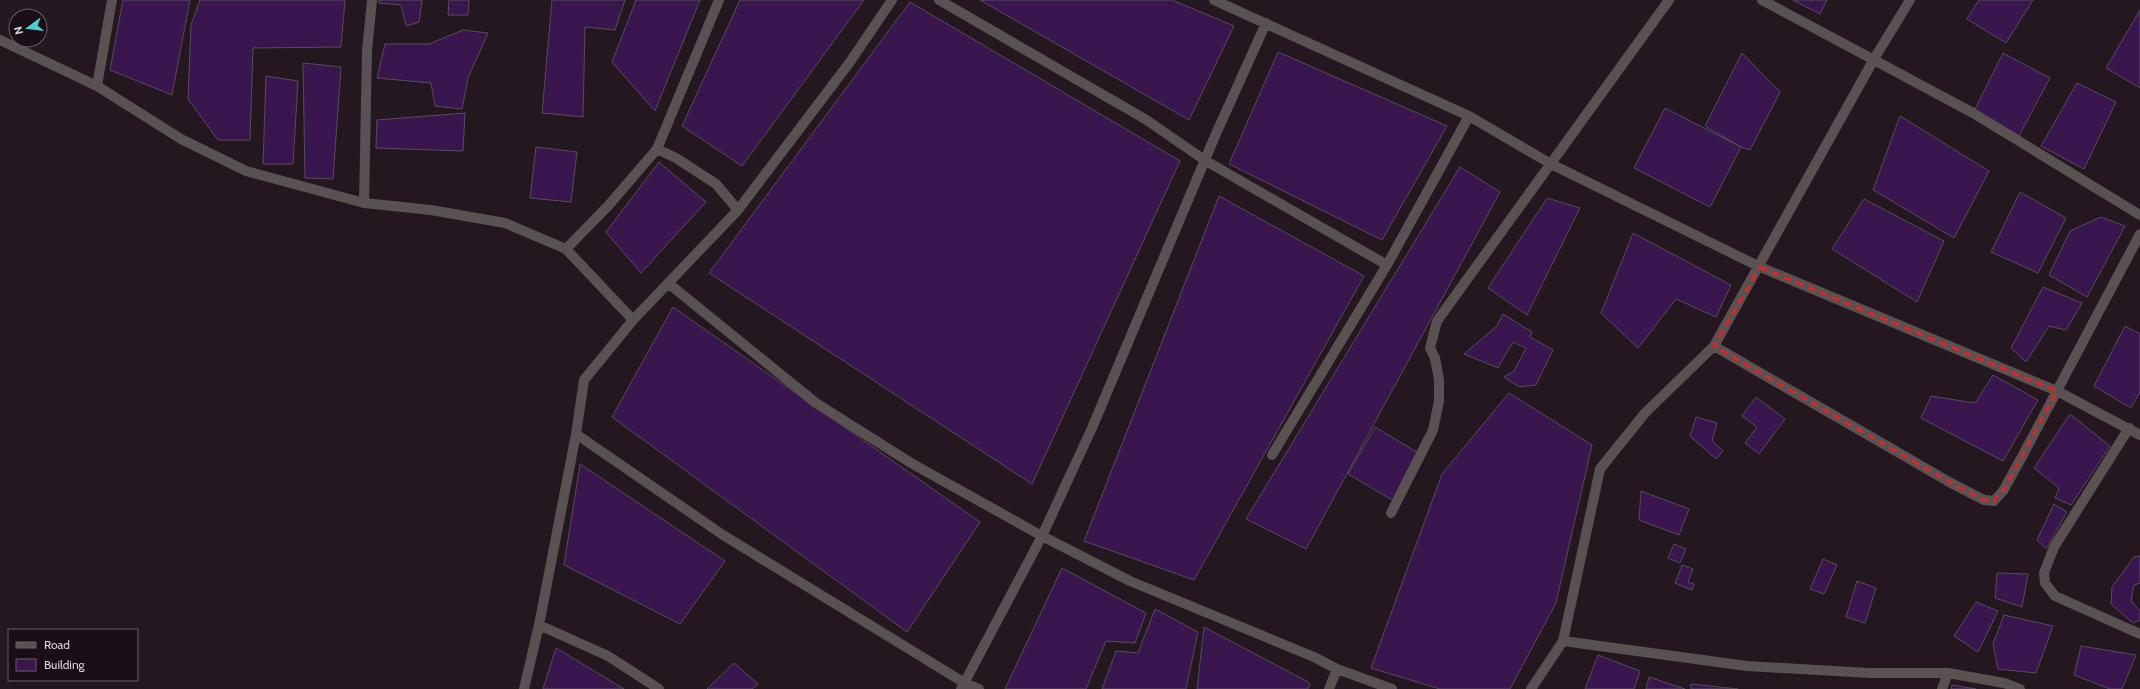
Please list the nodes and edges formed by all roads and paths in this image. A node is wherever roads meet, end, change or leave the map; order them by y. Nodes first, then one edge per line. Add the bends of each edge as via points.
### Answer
1 (112, 0) edge
2 (372, 0) edge
3 (719, 0) edge
4 (892, 0) edge
5 (939, 0) edge
6 (1214, 0) edge
7 (1669, 0) edge
8 (1762, 0) edge
9 (1910, 0) edge
10 (1266, 23) junction
11 (0, 40) edge
12 (1874, 59) junction
13 (97, 86) junction
14 (1469, 116) junction
15 (656, 149) junction
16 (1206, 161) junction
17 (1550, 164) junction
18 (364, 203) junction
19 (738, 210) junction
20 (2140, 215) edge
21 (2140, 234) edge
22 (566, 249) junction
23 (1387, 265) junction
24 (1760, 267) junction
25 (668, 283) junction
26 (633, 320) junction
27 (1714, 346) junction
28 (2057, 391) junction
29 (2129, 428) junction
30 (576, 434) junction
31 (2140, 435) edge
32 (1272, 455) dead end
33 (1392, 513) dead end
34 (1042, 536) junction
35 (539, 625) junction
36 (2140, 634) edge
37 (1563, 641) junction
38 (1337, 669) junction
39 (1948, 673) junction
40 (962, 685) edge
41 (524, 689) edge
42 (659, 689) edge
43 (979, 689) edge
44 (1329, 689) edge
45 (1392, 689) edge
46 (1532, 689) edge
47 (1942, 689) edge
48 (2020, 689) edge

1 - 13 street
2 - 18 street
3 - 15 street
4 - 19 street via 850,62
5 - 16 street via 1145,119
6 - 10 street
7 - 17 street
8 - 12 street
9 - 12 street
10 - 14 street
10 - 16 street
11 - 13 street
12 - 20 street via 1973,112
12 - 24 street
13 - 18 street via 181,139 246,171
14 - 17 street
14 - 23 street
15 - 19 street via 676,158 716,184
15 - 22 street via 608,206
16 - 23 street
16 - 34 street via 1092,428
17 - 24 street
17 - 33 street via 1437,321 1430,348 1435,358 1438,380 1438,401 1433,430
18 - 22 street via 431,210 505,223
19 - 25 street
21 - 28 street
22 - 26 street
23 - 32 street
24 - 27 street
24 - 28 street
25 - 26 street
25 - 34 street via 816,403 911,462
26 - 30 street via 584,380
27 - 28 street via 1984,500 1994,501 2003,491
27 - 37 street via 1645,413 1600,469
28 - 29 street
29 - 31 street
29 - 36 street via 2054,547 2044,572 2045,584 2055,596
30 - 35 street
30 - 40 street via 722,535
34 - 38 street via 1130,581 1314,657
34 - 40 street
35 - 41 street
35 - 42 street via 608,656
37 - 39 street via 1747,666 1869,673
37 - 46 street
38 - 44 street
38 - 45 street
39 - 47 street
39 - 48 street via 2004,683
40 - 43 street

